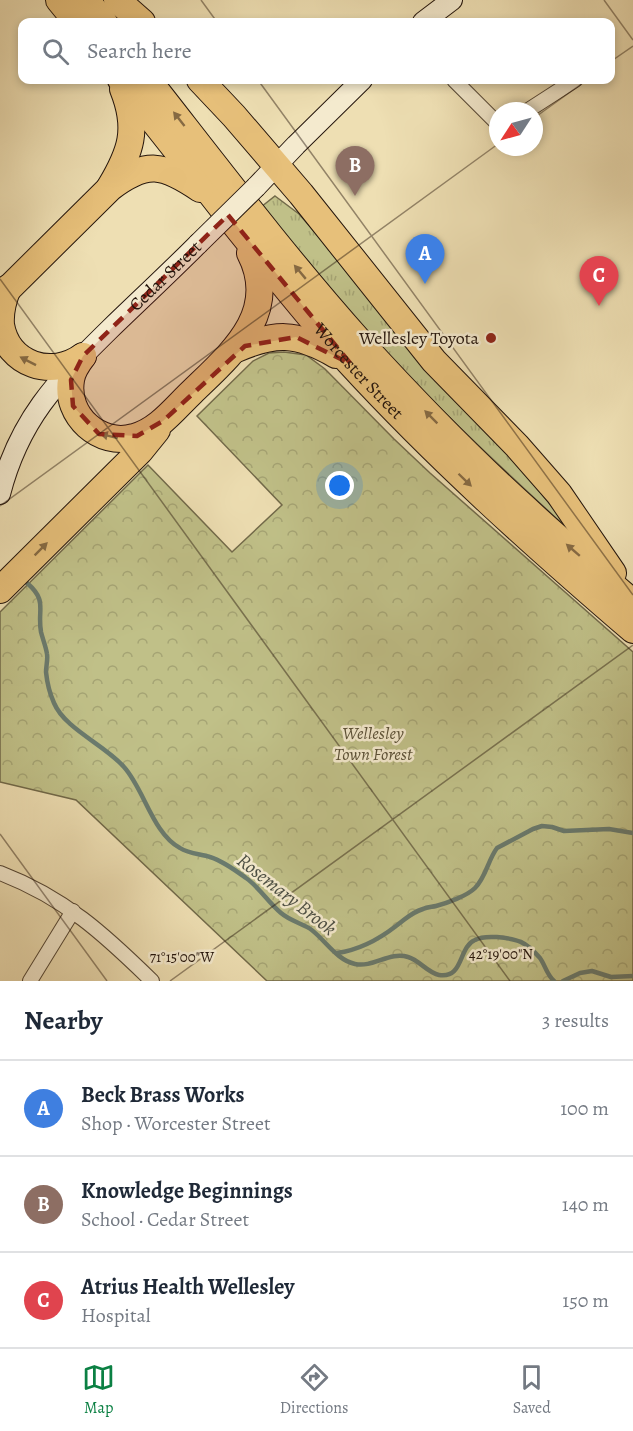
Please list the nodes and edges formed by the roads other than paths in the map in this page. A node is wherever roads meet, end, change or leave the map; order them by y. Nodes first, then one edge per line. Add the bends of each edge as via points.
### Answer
1 (59, 0) edge
2 (86, 0) edge
3 (117, 0) edge
4 (452, 0) edge
5 (74, 18) edge
6 (101, 18) edge
7 (137, 18) edge
8 (428, 18) edge
9 (121, 84) edge
10 (123, 84) edge
11 (151, 84) edge
12 (204, 84) edge
13 (358, 84) edge
14 (458, 84) edge
15 (569, 84) edge
16 (541, 102) edge
17 (489, 115) edge
18 (277, 166) junction
19 (110, 188) junction
20 (215, 200) junction
21 (236, 226) junction
22 (4, 292) edge
23 (234, 350) junction
24 (82, 356) junction
25 (351, 364) junction
26 (163, 421) junction
27 (0, 494) edge
28 (0, 590) edge
29 (633, 602) edge
30 (633, 630) edge
31 (0, 873) edge
32 (73, 911) junction
33 (30, 981) edge
34 (152, 981) edge

1 - 5 highway
2 - 6 highway
3 - 7 highway
4 - 8 main road
9 - 19 highway via 130,109 132,133 123,165
10 - 20 highway, Worcester Street
29 -> 11 highway, Worcester Street via 528,511 392,376 296,267
12 - 18 highway
13 - 18 main road, Cedar Street
14 - 17 street
15 - 16 street
18 - 24 main road, Cedar Street, bridge
18 - 29 highway via 420,344 559,494
19 - 20 highway via 134,172 160,170 183,178
19 - 22 highway
20 - 21 highway, Worcester Street
21 - 23 highway via 256,268 260,289 255,314
21 - 25 highway, Worcester Street
24 -> 22 highway via 67,365 48,368 29,363 14,352 1,320
23 - 25 highway via 268,338 296,337
23 - 26 highway
26 -> 24 highway via 130,438 113,438 92,430 78,415 71,398 72,376
24 - 27 main road, Cedar Street via 33,416 10,458
25 -> 30 highway, Worcester Street via 470,485
28 -> 26 highway via 144,446
31 - 32 street
32 - 33 street
32 - 34 street via 107,937

